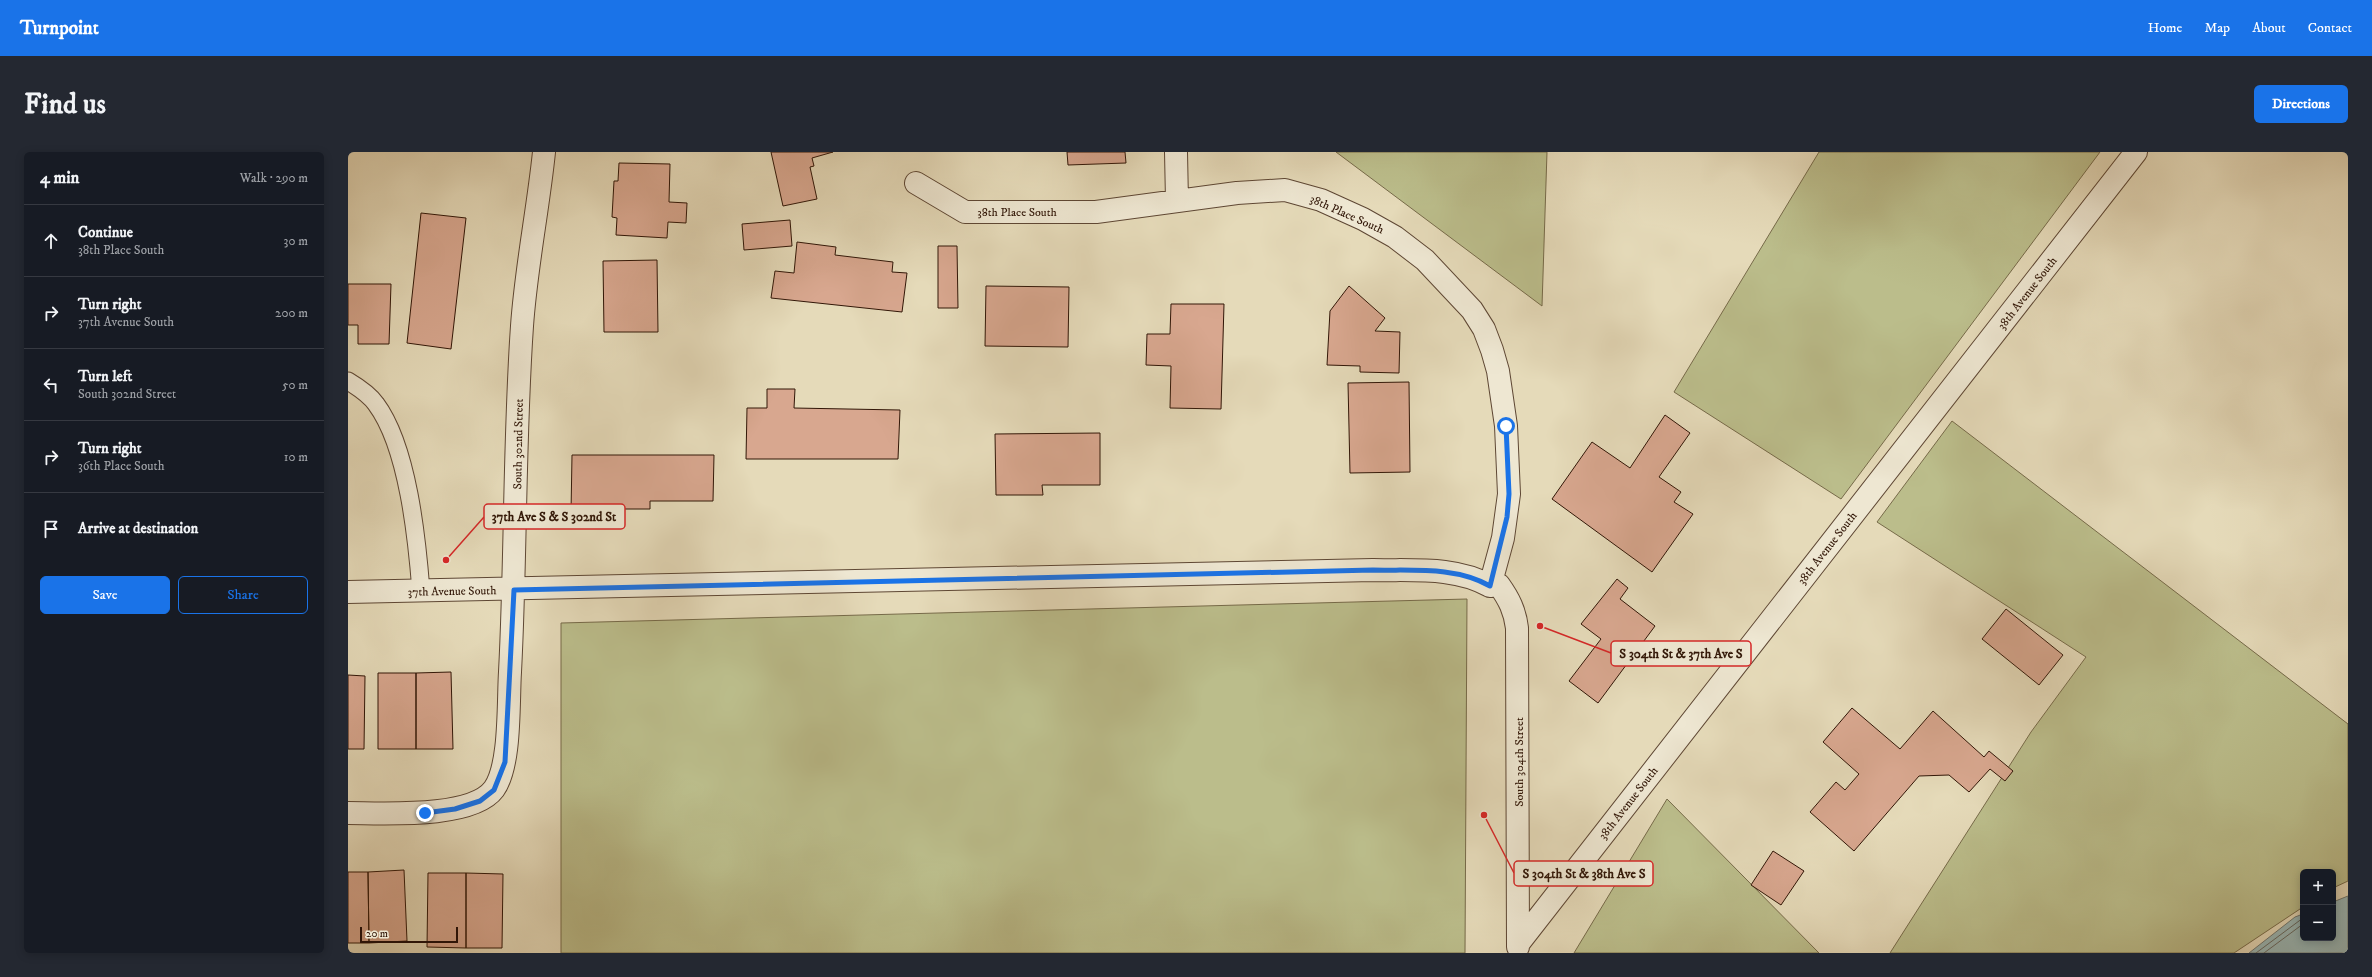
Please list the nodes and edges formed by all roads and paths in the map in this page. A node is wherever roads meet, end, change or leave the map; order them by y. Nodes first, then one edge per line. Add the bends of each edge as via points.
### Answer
1 (544, 152) edge
2 (1176, 152) edge
3 (2136, 152) edge
4 (916, 183) dead end
5 (1177, 201) junction
6 (348, 381) edge
7 (1490, 586) junction
8 (514, 590) junction
9 (421, 591) junction
10 (348, 592) edge
11 (348, 813) edge
12 (1518, 948) edge

1 - 8 street, South 302nd Street via 522,325
2 - 5 street
3 - 12 street, 38th Avenue South
4 - 5 street, 38th Place South via 965,212 1096,212
5 - 7 street, 38th Place South via 1286,190 1322,200 1395,237 1425,260 1472,310 1484,329 1492,350 1498,371 1506,426 1509,494 1507,517
6 - 9 lane via 361,388 376,404 399,453 416,536
7 - 8 street, 37th Avenue South via 1471,577 1446,572 1373,570
7 - 12 street, South 304th Street via 1499,585 1516,615
8 - 9 street, 37th Avenue South
8 - 11 street, South 302nd Street via 505,762 494,790 480,801 455,809 425,813
9 - 10 street, 37th Avenue South

